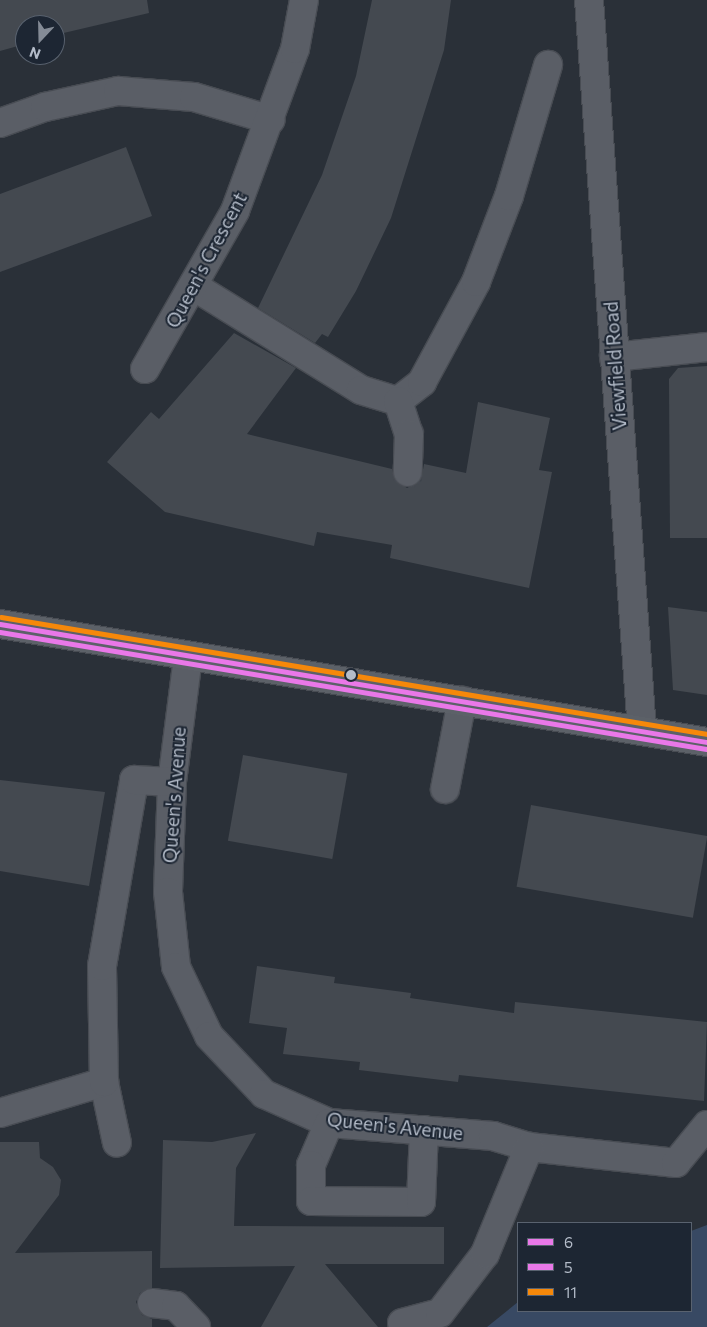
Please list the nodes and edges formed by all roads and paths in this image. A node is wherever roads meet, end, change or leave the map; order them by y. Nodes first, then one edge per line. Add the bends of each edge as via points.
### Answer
1 (304, 0) edge
2 (589, 0) edge
3 (548, 65) dead end
4 (271, 120) junction
5 (0, 123) edge
6 (195, 287) junction
7 (707, 347) edge
8 (614, 357) junction
9 (145, 369) dead end
10 (398, 401) junction
11 (408, 472) dead end
12 (0, 624) edge
13 (188, 657) junction
14 (462, 701) junction
15 (642, 731) junction
16 (707, 742) edge
17 (172, 782) junction
18 (445, 789) dead end
19 (104, 1082) junction
20 (0, 1113) edge
21 (329, 1123) junction
22 (707, 1125) edge
23 (424, 1130) junction
24 (117, 1143) dead end
25 (529, 1147) junction
26 (152, 1303) dead end
27 (402, 1323) dead end
28 (196, 1327) edge

1 - 4 street, Queen's Crescent via 294,49
2 - 8 street, Viewfield Road
3 - 10 street via 509,196 476,282 422,382
4 - 5 street via 194,98 118,91 45,107
4 - 6 street, Queen's Crescent via 235,212
6 - 9 street, Queen's Crescent
6 - 10 street via 362,390
7 - 8 street
8 - 15 street, Viewfield Road
10 - 11 street via 410,434
12 - 13 main road
13 - 14 main road
13 - 17 street, Queen's Avenue
14 - 15 main road
14 - 18 street
15 - 16 main road
17 - 19 street via 134,780 102,966
17 - 21 street, Queen's Avenue via 168,892 176,967 209,1036 264,1094
19 - 20 street
19 - 24 street
21 - 23 street, Queen's Avenue
21 - 23 street via 312,1165 311,1202 421,1202
22 - 25 street, Queen's Avenue via 676,1163
23 - 25 street, Queen's Avenue via 493,1136
25 - 27 street via 485,1254 440,1313
26 - 28 street via 176,1306

